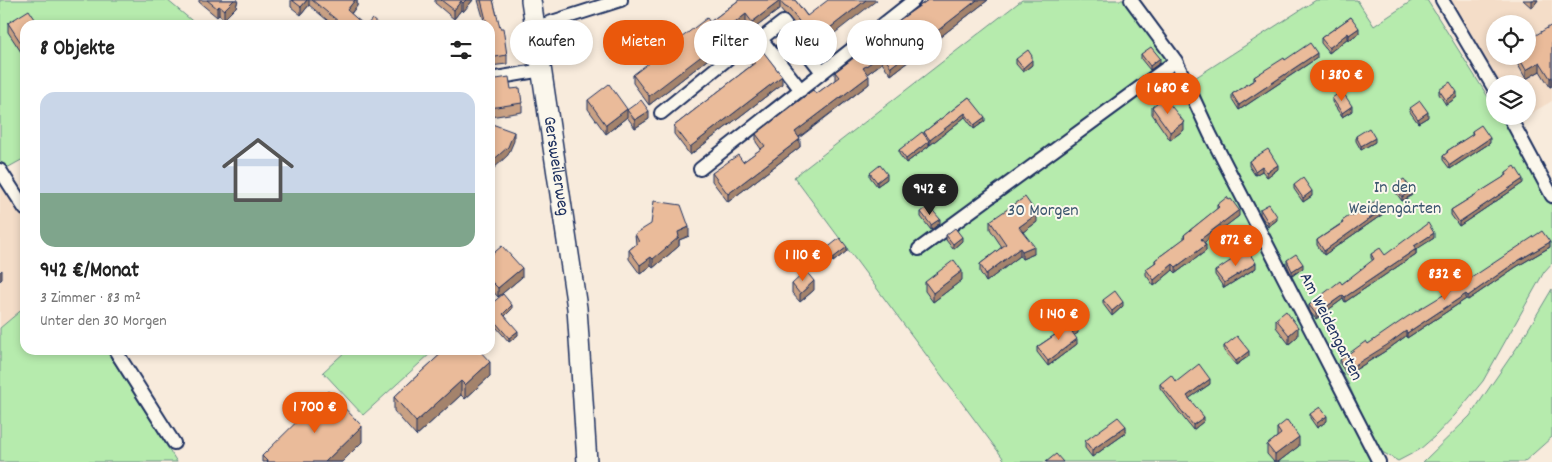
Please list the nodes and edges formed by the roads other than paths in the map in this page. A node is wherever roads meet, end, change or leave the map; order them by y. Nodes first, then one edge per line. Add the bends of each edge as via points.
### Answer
1 (531, 0) edge
2 (621, 0) edge
3 (914, 0) edge
4 (1132, 0) edge
5 (1442, 0) edge
6 (535, 20) edge
7 (558, 20) edge
8 (767, 34) edge
9 (767, 47) edge
10 (1176, 62) junction
11 (541, 65) edge
12 (721, 65) edge
13 (542, 70) junction
14 (822, 72) junction
15 (1486, 75) edge
16 (495, 78) edge
17 (801, 90) junction
18 (661, 113) dead end
19 (1514, 125) edge
20 (700, 169) dead end
21 (0, 170) edge
22 (1552, 196) edge
23 (20, 201) edge
24 (919, 249) dead end
25 (118, 355) edge
26 (174, 443) dead end
27 (587, 462) edge
28 (1379, 462) edge

1 - 6 street, Gersweilerweg
2 - 7 street
3 - 14 street
4 - 10 street, Am Weidengarten
5 - 15 street
8 - 14 street via 783,22
9 - 17 street
10 - 24 street
10 - 28 street, Am Weidengarten
11 - 13 street, Gersweilerweg
12 - 18 street
13 - 16 street
13 - 27 street, Gersweilerweg via 579,332
14 - 17 street
17 - 20 street
19 - 22 street
21 - 23 street
25 - 26 street

